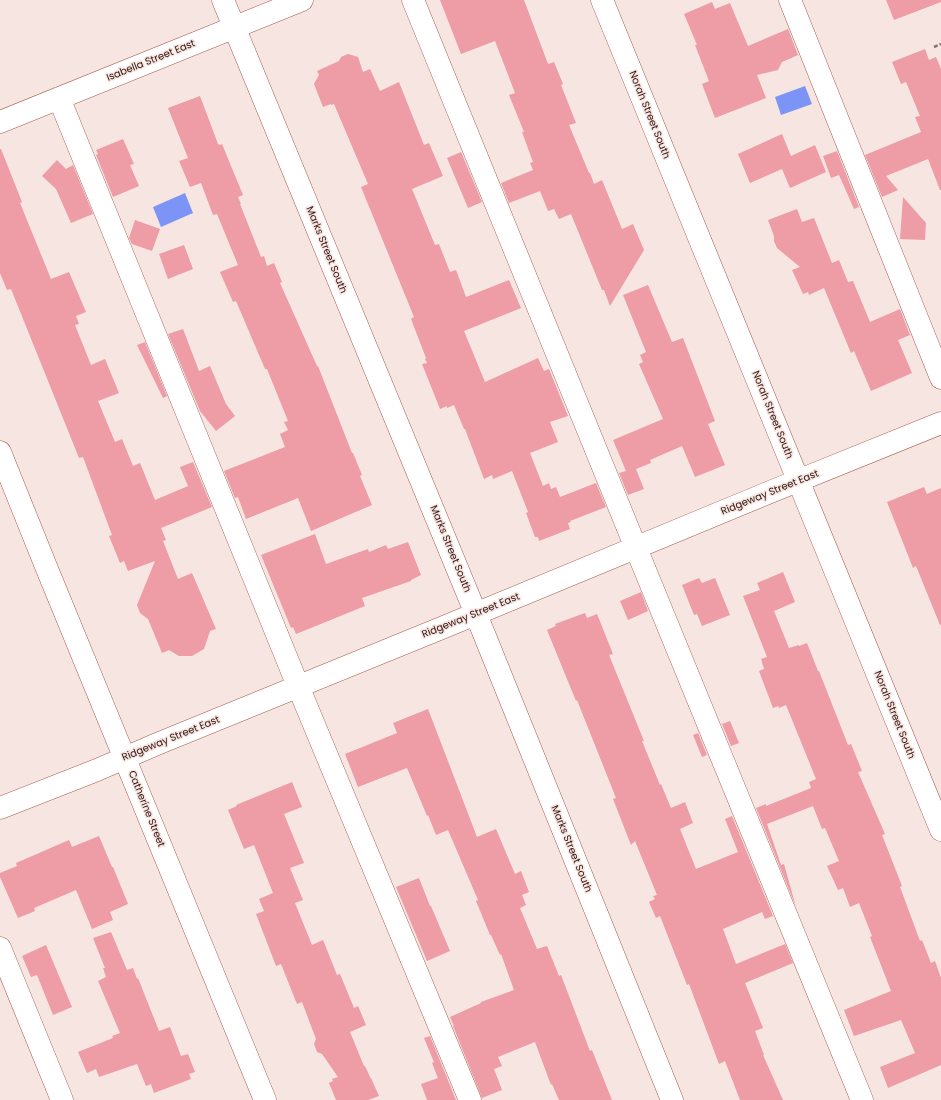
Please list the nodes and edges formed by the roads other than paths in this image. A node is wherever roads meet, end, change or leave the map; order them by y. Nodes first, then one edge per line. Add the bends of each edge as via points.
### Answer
1 (223, 0) edge
2 (302, 0) edge
3 (413, 0) edge
4 (602, 0) edge
5 (790, 0) edge
6 (234, 28) junction
7 (59, 98) junction
8 (0, 122) edge
9 (941, 378) edge
10 (941, 423) edge
11 (0, 452) edge
12 (799, 481) junction
13 (636, 548) junction
14 (476, 614) junction
15 (298, 686) junction
16 (124, 758) junction
17 (0, 808) edge
18 (941, 830) edge
19 (0, 948) edge
20 (62, 1100) edge
21 (265, 1100) edge
22 (470, 1100) edge
23 (672, 1100) edge
24 (862, 1100) edge

1 - 6 street, Marks Street South
2 - 6 street, Isabella Street East
3 - 13 street
4 - 12 street, Norah Street South
5 - 9 street
6 - 7 street, Isabella Street East
6 - 14 street, Marks Street South
7 - 8 street, Isabella Street East
7 - 15 street
10 - 12 street, Ridgeway Street East
11 - 16 street, Catherine Street
12 - 13 street, Ridgeway Street East
12 - 18 street, Norah Street South
13 - 14 street, Ridgeway Street East
13 - 24 street
14 - 15 street, Ridgeway Street East
14 - 23 street, Marks Street South
15 - 16 street, Ridgeway Street East
15 - 22 street
16 - 17 street, Ridgeway Street East
16 - 21 street, Catherine Street
19 - 20 street

